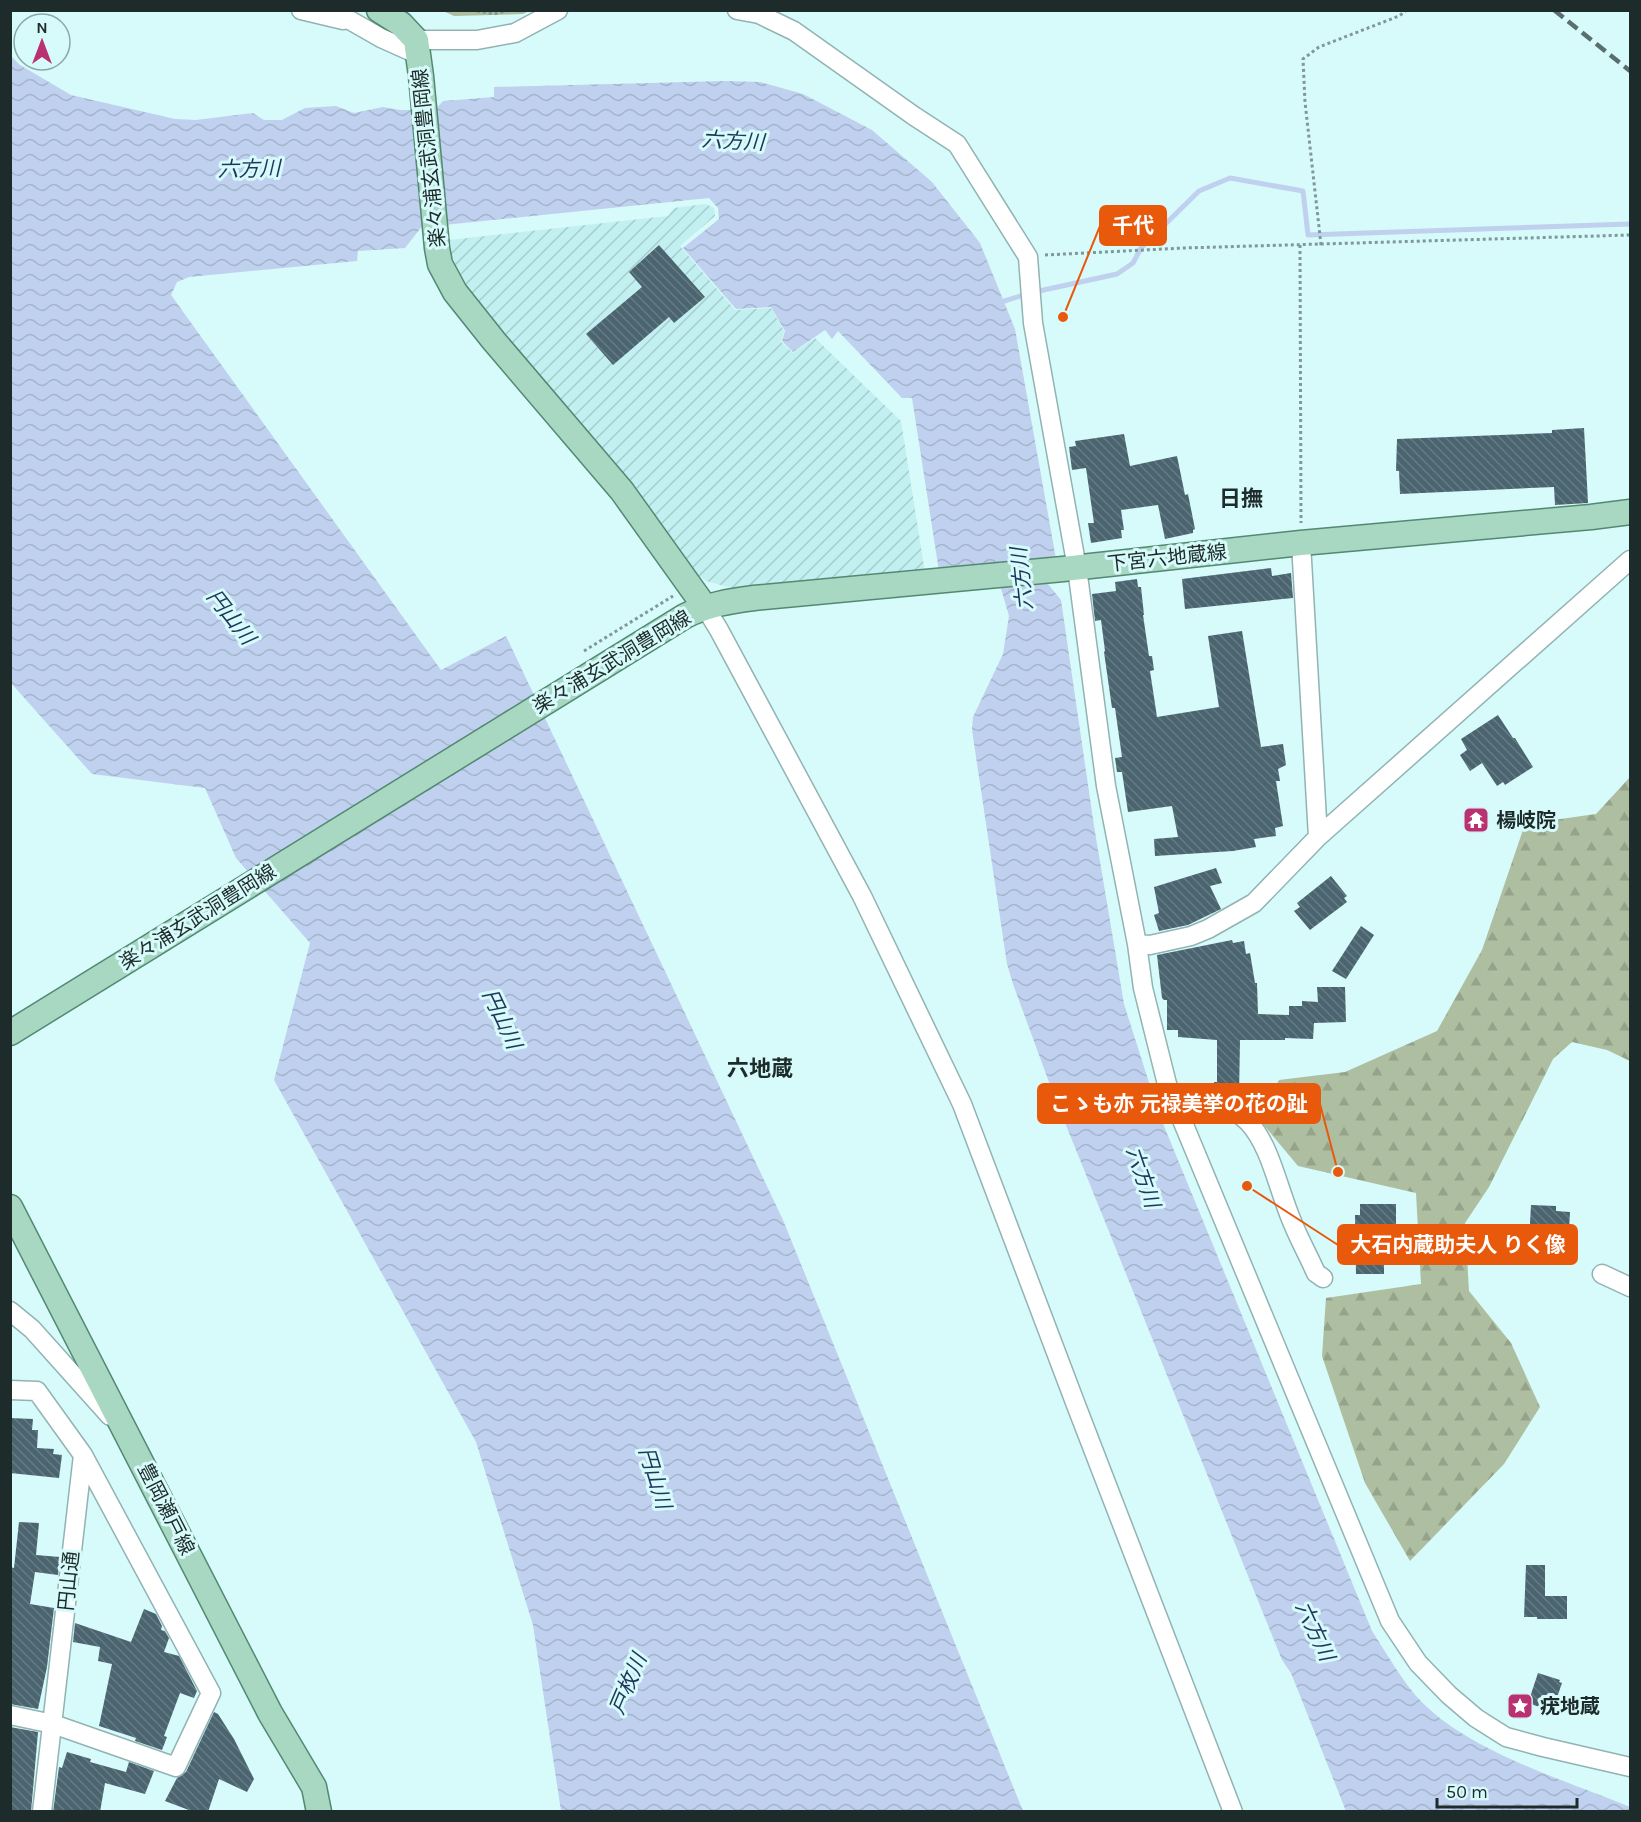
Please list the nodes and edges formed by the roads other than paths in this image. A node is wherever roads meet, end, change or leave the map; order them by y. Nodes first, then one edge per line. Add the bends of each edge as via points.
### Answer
1 (301, 10) edge
2 (332, 10) edge
3 (378, 10) edge
4 (558, 10) edge
5 (737, 10) edge
6 (354, 22) junction
7 (417, 48) junction
8 (1630, 512) edge
9 (1301, 543) junction
10 (1630, 560) edge
11 (1070, 569) junction
12 (695, 612) junction
13 (1318, 837) junction
14 (1137, 944) junction
15 (10, 1033) edge
16 (1180, 1114) junction
17 (10, 1207) edge
18 (1602, 1274) dead end
19 (1323, 1278) dead end
20 (1630, 1287) edge
21 (10, 1311) edge
22 (10, 1390) edge
23 (128, 1435) junction
24 (83, 1455) junction
25 (10, 1714) edge
26 (53, 1724) junction
27 (1630, 1767) edge
28 (42, 1812) edge
29 (319, 1812) edge
30 (1233, 1812) edge

1 - 6 street
2 - 6 street
3 - 7 main road, 楽々浦玄武洞豊岡線 via 401,24
4 - 7 street via 515,33
5 - 11 street via 759,14 794,31 957,144 1028,257 1033,323
6 - 7 street via 381,38
7 - 12 main road, 楽々浦玄武洞豊岡線 via 440,264 455,292 494,341 622,491
8 - 9 main road, 下宮六地蔵線
9 - 11 main road, 下宮六地蔵線
9 - 13 street
10 - 13 street
11 - 12 main road, 下宮六地蔵線 via 742,599
11 - 14 street
12 - 15 main road, 楽々浦玄武洞豊岡線
12 - 30 street via 719,630 862,896 962,1104
13 - 14 street via 1254,903 1191,936
14 - 16 street via 1143,988 1167,1084
16 - 19 street via 1207,1106 1228,1110 1247,1120 1269,1154 1290,1218 1316,1273
16 - 27 street via 1390,1621 1418,1663 1476,1718 1506,1737
17 - 23 main road, 豊岡瀬戸線
18 - 20 street
21 - 23 street via 32,1329
22 - 24 street via 37,1391
23 - 29 main road, 豊岡瀬戸線 via 270,1713 314,1787
24 - 26 street, 円山通
24 - 26 street via 211,1693 176,1767
25 - 26 street
26 - 28 street, 円山通

